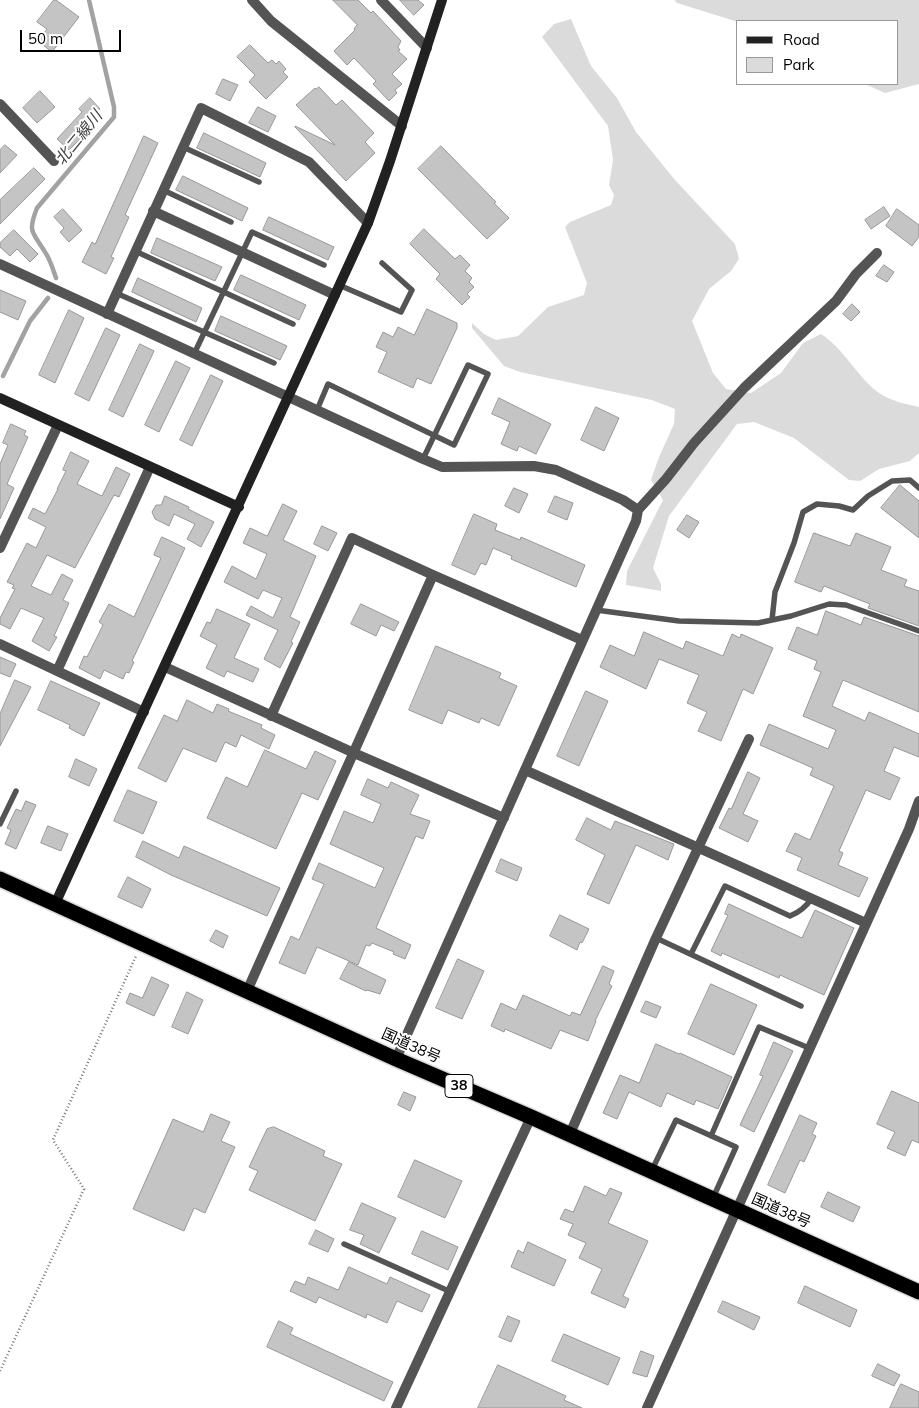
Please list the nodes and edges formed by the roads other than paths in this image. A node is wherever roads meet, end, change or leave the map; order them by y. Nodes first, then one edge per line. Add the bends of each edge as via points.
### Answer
1 (252, 0) edge
2 (380, 0) edge
3 (442, 0) edge
4 (427, 48) junction
5 (0, 104) edge
6 (402, 126) junction
7 (183, 147) junction
8 (54, 161) dead end
9 (259, 182) dead end
10 (163, 190) junction
11 (153, 211) junction
12 (231, 222) dead end
13 (368, 223) junction
14 (135, 251) junction
15 (242, 252) junction
16 (877, 253) dead end
17 (382, 263) dead end
18 (0, 264) edge
19 (324, 265) dead end
20 (339, 285) junction
21 (223, 292) junction
22 (116, 293) junction
23 (334, 295) junction
24 (107, 314) junction
25 (293, 324) dead end
26 (204, 332) junction
27 (194, 354) junction
28 (274, 363) dead end
29 (0, 398) edge
30 (288, 398) junction
31 (317, 410) junction
32 (58, 425) junction
33 (434, 435) junction
34 (423, 459) junction
35 (150, 466) junction
36 (919, 488) edge
37 (239, 507) junction
38 (638, 510) junction
39 (0, 548) edge
40 (433, 575) junction
41 (596, 610) junction
42 (772, 620) junction
43 (919, 631) edge
44 (582, 640) junction
45 (0, 644) edge
46 (165, 668) junction
47 (57, 670) junction
48 (144, 712) junction
49 (271, 716) junction
50 (749, 739) dead end
51 (354, 753) junction
52 (525, 770) junction
53 (16, 791) dead end
54 (919, 801) edge
55 (504, 818) junction
56 (0, 824) edge
57 (699, 847) junction
58 (0, 879) edge
59 (812, 898) junction
60 (55, 904) junction
61 (866, 923) junction
62 (656, 938) junction
63 (691, 954) junction
64 (247, 991) junction
65 (801, 1006) dead end
66 (809, 1048) junction
67 (396, 1059) junction
68 (531, 1117) junction
69 (570, 1136) junction
70 (711, 1136) junction
71 (651, 1172) junction
72 (712, 1200) junction
73 (736, 1210) junction
74 (344, 1244) dead end
75 (451, 1292) junction
76 (919, 1292) edge
77 (396, 1408) edge
78 (647, 1408) edge

1 - 6 street via 271,21
2 - 4 street
3 - 4 street
4 - 6 street
5 - 8 street
6 - 13 street
7 - 9 lane
7 - 10 street
7 - 13 street via 201,108 309,162
10 - 11 street
10 - 12 lane
11 - 14 street
11 - 15 street
13 - 20 street
14 - 21 lane
14 - 22 street
15 - 19 lane via 252,232
15 - 21 lane
15 - 23 street
16 - 38 street via 836,301 744,388
17 - 20 lane via 412,290 401,312
18 - 24 street
20 - 23 street
21 - 25 lane
21 - 26 lane
22 - 24 street
22 - 26 lane
23 - 30 street
24 - 27 street
26 - 27 lane
26 - 28 lane
27 - 30 street
29 - 32 street
30 - 31 street
30 - 37 street
31 - 33 lane via 328,384
31 - 34 street
32 - 35 street
32 - 39 street
33 - 33 lane via 468,365 488,374 454,445
33 - 34 lane
34 - 38 street via 442,467 534,466 556,470
35 - 37 street
35 - 47 street
36 - 42 lane via 910,480 892,481 853,510 817,504 803,512 776,592
37 - 46 street
38 - 41 street
40 - 44 street
40 - 49 street via 352,538
40 - 51 street
41 - 42 lane via 679,621 758,623
41 - 44 street
42 - 43 lane via 829,604 846,605
44 - 52 street
45 - 47 street
46 - 48 street
46 - 49 street
47 - 48 street
48 - 60 street
49 - 51 street
50 - 57 street
51 - 55 street
51 - 64 street
52 - 55 street
52 - 57 street
53 - 56 lane
54 - 61 street
55 - 67 street
57 - 59 street
57 - 62 street
58 - 60 highway, 国道38号 / 38
59 - 61 street
59 - 63 lane via 808,905 790,916 725,886
60 - 64 highway, 国道38号 / 38
61 - 66 street
62 - 63 lane
62 - 69 street
63 - 65 lane
64 - 67 highway, 国道38号 / 38
66 - 70 lane via 759,1027
66 - 73 street
67 - 68 highway, 国道38号 / 38
68 - 69 highway, 国道38号 / 38
68 - 75 street
69 - 71 highway, 国道38号 / 38
70 - 71 lane via 676,1120
70 - 72 lane via 736,1148
71 - 72 highway, 国道38号 / 38
72 - 73 highway, 国道38号 / 38
73 - 76 highway, 国道38号 / 38
73 - 78 street
74 - 75 lane
75 - 77 street

